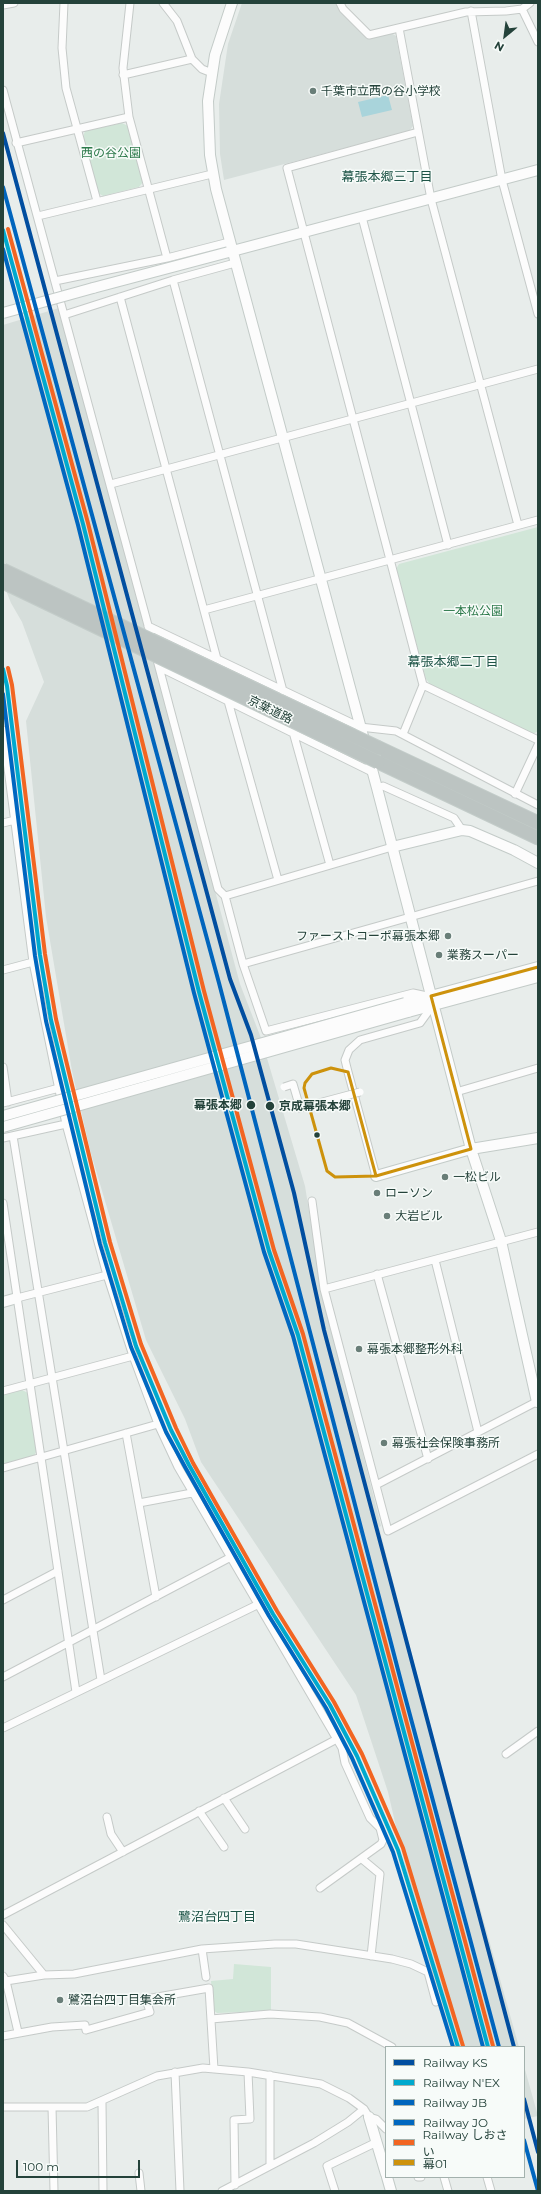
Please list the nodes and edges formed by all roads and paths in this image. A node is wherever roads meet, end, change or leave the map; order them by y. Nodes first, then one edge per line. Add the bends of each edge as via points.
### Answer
1 (14, 3) edge
2 (64, 3) edge
3 (130, 3) edge
4 (163, 3) edge
5 (232, 3) edge
6 (340, 3) edge
7 (469, 3) edge
8 (530, 3) edge
9 (3, 5) edge
10 (522, 8) junction
11 (469, 12) junction
12 (399, 28) junction
13 (538, 42) edge
14 (192, 59) junction
15 (212, 73) junction
16 (123, 75) junction
17 (3, 90) edge
18 (129, 117) junction
19 (77, 129) junction
20 (418, 132) junction
21 (16, 143) junction
22 (538, 170) edge
23 (212, 174) junction
24 (502, 180) junction
25 (148, 189) junction
26 (431, 199) junction
27 (96, 201) junction
28 (38, 216) junction
29 (362, 217) junction
30 (303, 233) junction
31 (230, 242) junction
32 (232, 252) junction
33 (167, 258) junction
34 (235, 263) junction
35 (172, 280) junction
36 (55, 281) junction
37 (120, 297) junction
38 (3, 313) edge
39 (538, 314) edge
40 (64, 315) junction
41 (538, 369) edge
42 (481, 384) junction
43 (410, 404) junction
44 (352, 419) junction
45 (282, 438) junction
46 (219, 454) junction
47 (166, 468) junction
48 (111, 484) junction
49 (538, 520) edge
50 (518, 525) junction
51 (448, 545) junction
52 (390, 561) junction
53 (3, 570) edge
54 (320, 579) junction
55 (3, 582) edge
56 (257, 596) junction
57 (204, 610) junction
58 (148, 626) junction
59 (217, 659) junction
60 (159, 667) junction
61 (423, 685) junction
62 (283, 691) junction
63 (228, 701) junction
64 (360, 727) junction
65 (3, 730) edge
66 (294, 732) junction
67 (403, 734) junction
68 (538, 740) edge
69 (538, 745) edge
70 (375, 767) junction
71 (377, 788) junction
72 (515, 794) junction
73 (538, 805) edge
74 (15, 820) junction
75 (3, 823) edge
76 (538, 823) edge
77 (462, 830) junction
78 (538, 838) edge
79 (392, 847) junction
80 (538, 863) edge
81 (330, 865) junction
82 (278, 880) junction
83 (538, 881) edge
84 (225, 896) junction
85 (410, 918) junction
86 (33, 962) junction
87 (243, 964) junction
88 (538, 967) edge
89 (3, 970) edge
90 (538, 977) edge
91 (432, 1001) junction
92 (407, 1008) junction
93 (3, 1067) edge
94 (538, 1068) edge
95 (284, 1087) dead end
96 (59, 1088) junction
97 (360, 1092) dead end
98 (456, 1092) junction
99 (6, 1103) edge
100 (3, 1116) edge
101 (66, 1124) junction
102 (3, 1127) edge
103 (13, 1136) junction
104 (3, 1138) edge
105 (538, 1138) edge
106 (471, 1149) junction
107 (376, 1176) joint
108 (312, 1201) dead end
109 (3, 1203) edge
110 (538, 1232) edge
111 (501, 1241) junction
112 (435, 1260) junction
113 (107, 1274) junction
114 (377, 1274) junction
115 (324, 1289) junction
116 (38, 1293) junction
117 (17, 1298) junction
118 (3, 1302) edge
119 (133, 1356) junction
120 (52, 1378) junction
121 (30, 1384) junction
122 (3, 1391) edge
123 (538, 1403) edge
124 (158, 1424) junction
125 (478, 1432) junction
126 (126, 1433) junction
127 (64, 1451) junction
128 (538, 1454) edge
129 (41, 1457) junction
130 (428, 1459) junction
131 (3, 1468) edge
132 (376, 1485) junction
133 (192, 1493) junction
134 (139, 1503) junction
135 (231, 1557) junction
136 (58, 1571) junction
137 (156, 1597) junction
138 (3, 1600) edge
139 (259, 1604) junction
140 (93, 1630) junction
141 (69, 1642) junction
142 (3, 1677) edge
143 (101, 1680) junction
144 (76, 1692) junction
145 (3, 1728) edge
146 (538, 1731) edge
147 (336, 1739) junction
148 (506, 1754) dead end
149 (224, 1798) junction
150 (199, 1811) junction
151 (107, 1817) dead end
152 (245, 1829) dead end
153 (224, 1847) dead end
154 (123, 1852) junction
155 (362, 1859) junction
156 (320, 1888) dead end
157 (3, 1915) edge
158 (3, 1925) edge
159 (10, 1933) junction
160 (3, 1937) edge
161 (202, 1949) junction
162 (371, 1956) junction
163 (44, 1975) junction
164 (206, 1977) dead end
165 (5, 1982) edge
166 (436, 2002) dead end
167 (211, 2019) junction
168 (18, 2032) junction
169 (3, 2036) edge
170 (390, 2046) edge
171 (214, 2069) junction
172 (174, 2072) junction
173 (248, 2072) junction
174 (270, 2075) junction
175 (102, 2102) junction
176 (3, 2107) edge
177 (52, 2107) junction
178 (366, 2113) junction
179 (385, 2128) edge
180 (377, 2142) junction
181 (270, 2165) junction
182 (385, 2170) edge
183 (139, 2173) dead end
184 (387, 2178) edge
185 (444, 2178) edge
186 (487, 2178) edge
187 (235, 2185) junction
188 (54, 2191) edge
189 (103, 2191) edge
190 (140, 2191) edge
191 (180, 2191) edge
192 (222, 2191) edge
193 (335, 2191) edge
194 (391, 2191) edge
195 (448, 2191) edge
196 (491, 2191) edge

1 - 9 street
2 - 19 street via 63,67
3 - 16 street
4 - 14 street via 177,21
5 - 15 street
6 - 12 street via 369,35
7 - 11 street
8 - 10 street
10 - 11 street
10 - 13 street
11 - 12 street
11 - 24 street
12 - 20 street
14 - 15 street
14 - 16 street
15 - 23 street via 208,101 208,132
16 - 18 street
17 - 21 street
18 - 19 street
18 - 25 street
19 - 21 street
19 - 27 street
20 - 26 street
20 - 30 street via 287,168
21 - 28 street
22 - 24 street
23 - 25 street
23 - 31 street
24 - 26 street
24 - 39 street
25 - 27 street
25 - 33 street
26 - 29 street
26 - 42 street
27 - 28 street
28 - 36 street
29 - 30 street
29 - 43 street
30 - 32 street
30 - 44 street
31 - 32 street
31 - 33 street
32 - 34 street
32 - 38 street, bridge
33 - 36 street
34 - 35 street
34 - 45 street
35 - 37 street
35 - 46 street
36 - 40 street
37 - 40 street
37 - 47 street
40 - 48 street
41 - 42 street
42 - 43 street
42 - 50 street
43 - 44 street
43 - 51 street
44 - 45 street
44 - 52 street
45 - 46 street
45 - 54 street
46 - 47 street
46 - 56 street
47 - 48 street
47 - 57 street
48 - 58 street
49 - 50 street
50 - 51 street
51 - 52 street
52 - 54 street
52 - 61 street
53 - 76 highway, 京葉道路, bridge
54 - 56 street
54 - 64 street
55 - 70 highway, 京葉道路, bridge
56 - 57 street
56 - 62 street
57 - 59 street
58 - 59 street
58 - 60 street
59 - 62 street
60 - 63 street
60 - 84 street via 218,889
61 - 67 street
61 - 68 street
62 - 64 street
63 - 66 street
63 - 82 street
64 - 67 street via 383,728
64 - 70 street
65 - 74 street
66 - 70 street
66 - 81 street
67 - 72 street
69 - 72 street
70 - 71 street
70 - 78 highway, 京葉道路
71 - 77 street via 383,786 454,818
71 - 79 street
72 - 73 street
74 - 75 street
74 - 86 street
77 - 79 street
77 - 80 street via 489,839
79 - 81 street
79 - 85 street
81 - 82 street
82 - 84 street
83 - 85 street
84 - 87 street
85 - 87 street
85 - 91 street
86 - 89 street
86 - 96 street
87 - 91 street via 266,1030 413,993
88 - 91 street
90 - 91 street
91 - 92 street
91 - 98 street
91 - 107 street via 420,1023 360,1040 349,1050 345,1060
92 - 100 street, bridge
92 - 102 street, bridge
93 - 99 street
94 - 98 street
95 - 97 street, bridge via 293,1084 300,1108
96 - 99 street
96 - 101 street
98 - 106 street
101 - 103 street
101 - 113 street
103 - 104 street
103 - 116 street
105 - 106 street
106 - 107 street
106 - 111 street
108 - 115 street
109 - 117 street
110 - 111 street
111 - 112 street
111 - 123 street
112 - 114 street
112 - 125 street
113 - 116 street
113 - 119 street
114 - 115 street
114 - 130 street
115 - 132 street
116 - 117 street
116 - 120 street
117 - 118 street
117 - 121 street
119 - 120 street
119 - 124 street
120 - 121 street
120 - 127 street
121 - 122 street
121 - 129 street
123 - 125 street
124 - 126 street
124 - 133 street
125 - 130 street
126 - 127 street
126 - 134 street
127 - 129 street
127 - 140 street
128 - 132 street via 388,1531
129 - 131 street
129 - 136 street
130 - 132 street
133 - 134 street
133 - 135 street
134 - 137 street
135 - 137 street
135 - 139 street
136 - 138 street
136 - 141 street
137 - 140 street
139 - 143 street
139 - 147 street
140 - 141 street
140 - 143 street
141 - 142 street
141 - 144 street
143 - 144 street
144 - 145 street
146 - 148 street
147 - 149 street
147 - 155 street via 370,1818 380,1828 383,1840
149 - 150 street
149 - 152 street
150 - 153 street
150 - 154 street
151 - 154 street via 111,1834
154 - 157 street
155 - 156 street
155 - 162 street via 380,1874
158 - 159 street
159 - 160 street
159 - 163 street
161 - 162 street via 296,1944
161 - 163 street via 74,1974
161 - 164 street
162 - 166 street via 405,1962 428,1972
163 - 165 street
165 - 168 street
167 - 168 street via 209,1988 146,1999 150,2012 86,2030 85,2025
167 - 170 street via 270,2014 320,2017 348,2023
167 - 171 street
168 - 169 street
171 - 172 street
171 - 173 street
172 - 175 street via 138,2084
172 - 191 street
173 - 174 street
173 - 187 street via 250,2119 234,2120
174 - 178 street via 321,2084 340,2092
174 - 181 street
175 - 177 street via 87,2107
175 - 189 street
176 - 177 street
177 - 188 street
178 - 179 street
178 - 180 street
178 - 181 street
180 - 182 street
180 - 193 street via 327,2166
181 - 187 street
183 - 190 street
184 - 194 street
185 - 195 street
186 - 196 street
187 - 192 street

